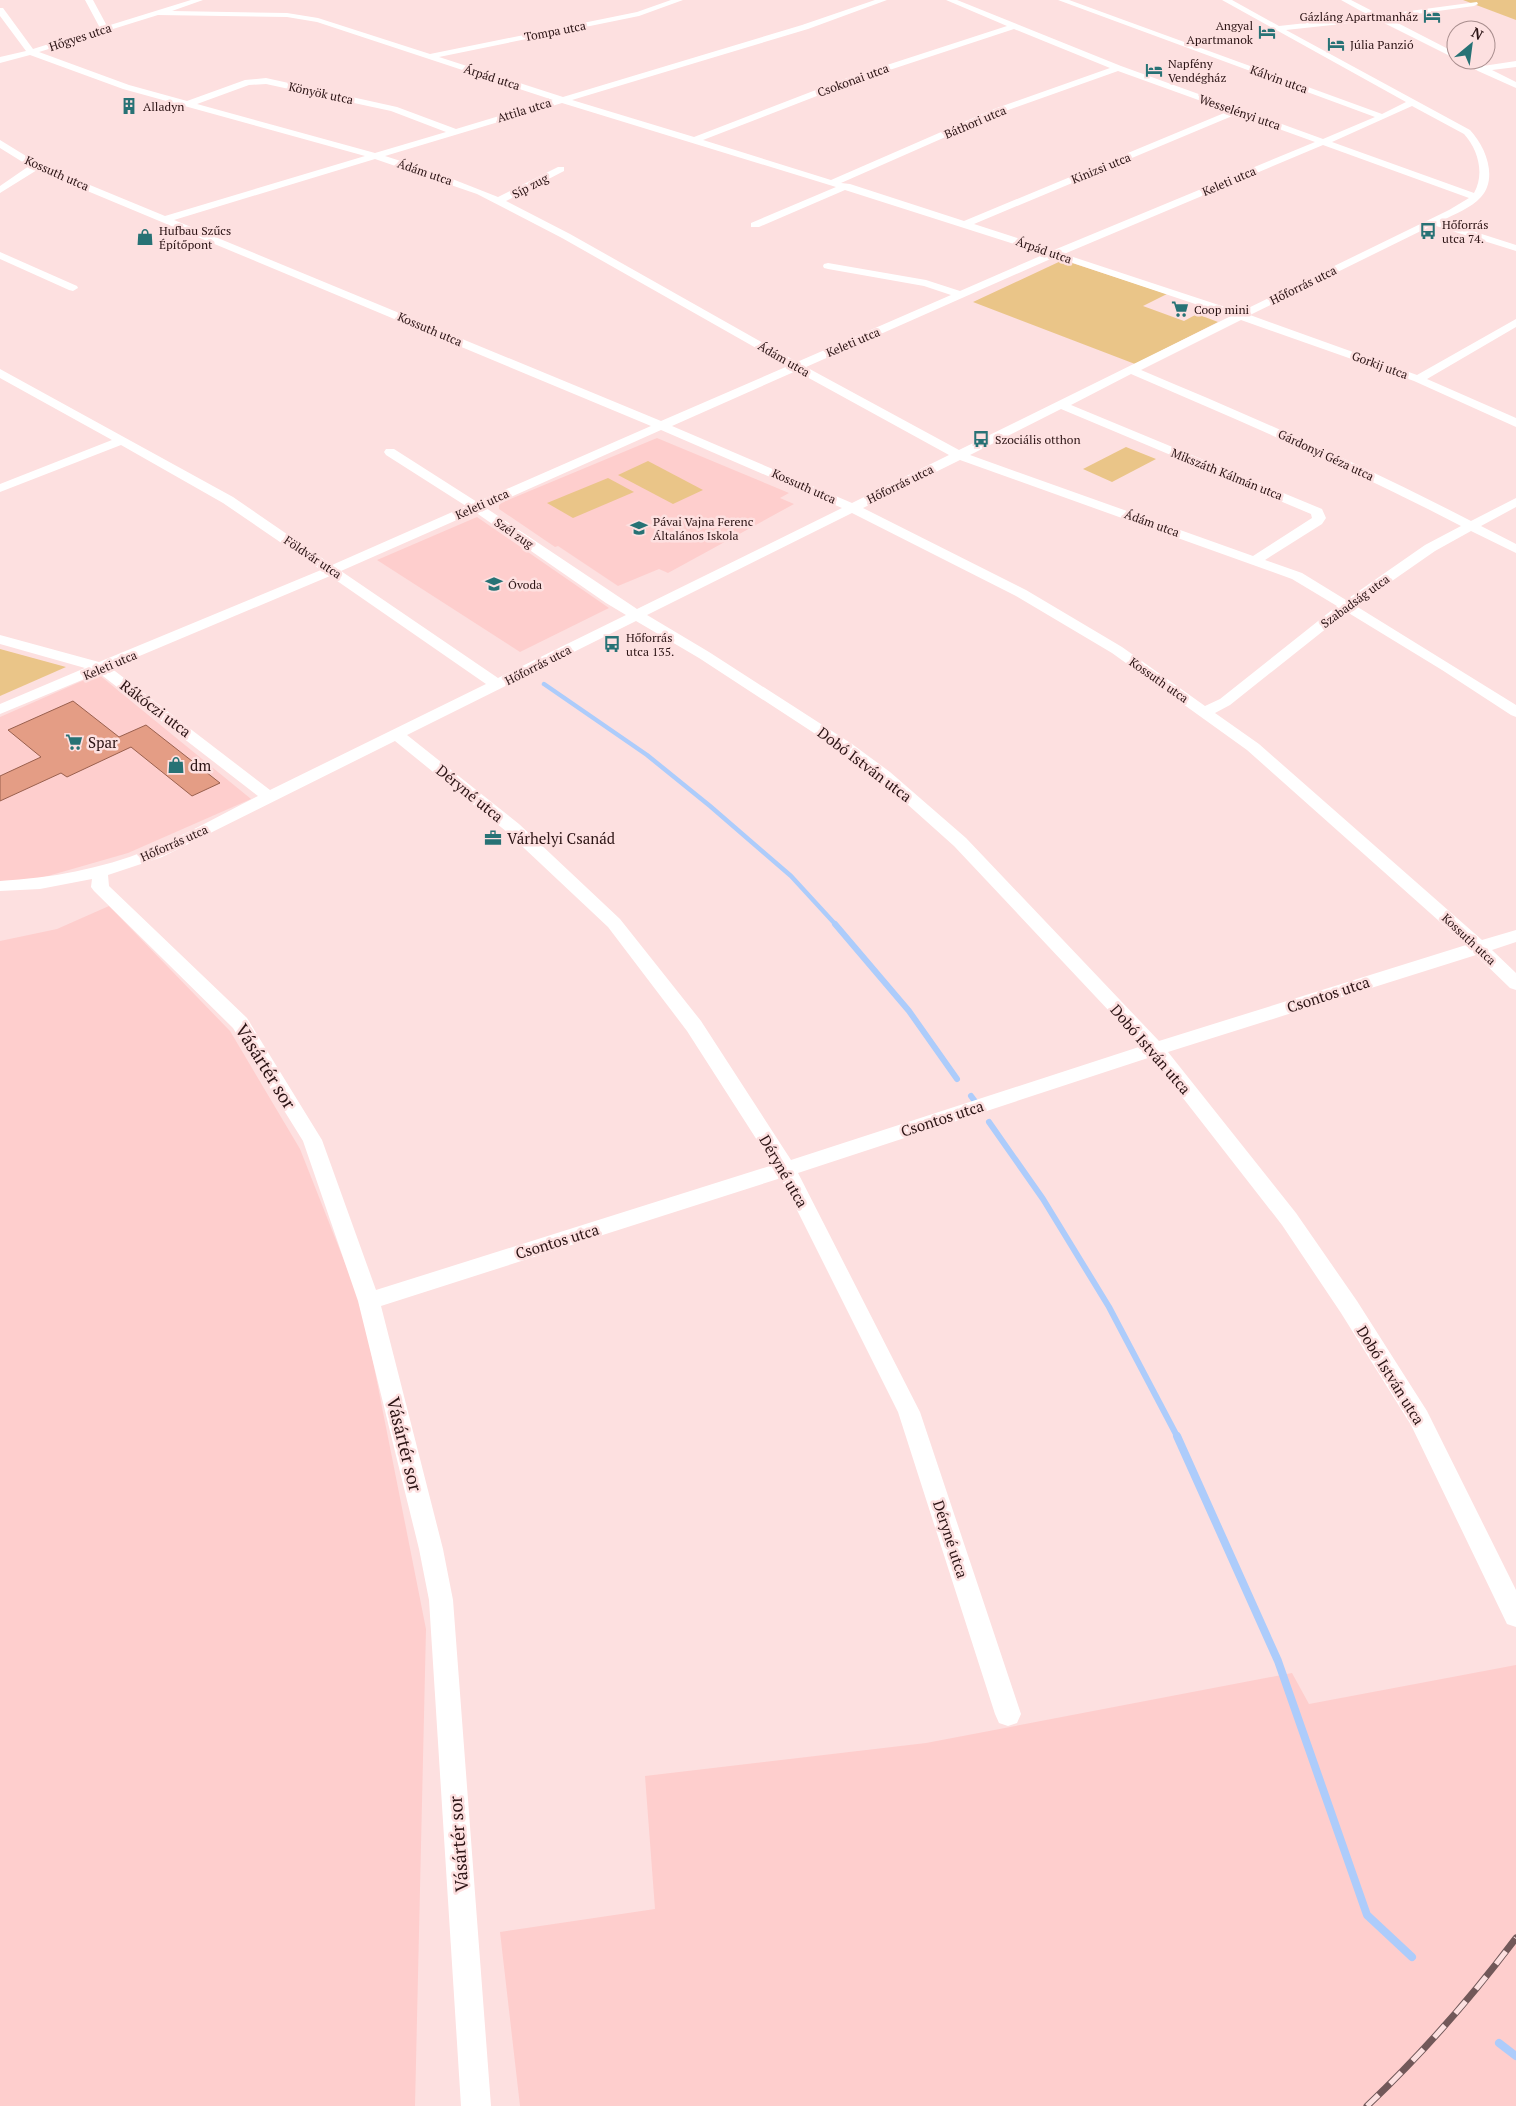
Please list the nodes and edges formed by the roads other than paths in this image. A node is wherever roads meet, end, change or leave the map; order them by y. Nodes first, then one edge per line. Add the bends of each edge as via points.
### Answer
1 (89, 0) edge
2 (198, 0) edge
3 (679, 0) edge
4 (883, 0) edge
5 (971, 0) edge
6 (1062, 0) edge
7 (1226, 0) edge
8 (1345, 0) edge
9 (954, 2) edge
10 (1474, 4) dead end
11 (0, 10) edge
12 (159, 13) junction
13 (1380, 17) junction
14 (1014, 26) junction
15 (1278, 28) junction
16 (105, 29) junction
17 (1446, 51) edge
18 (32, 52) junction
19 (430, 57) junction
20 (0, 60) edge
21 (1516, 64) edge
22 (1496, 67) edge
23 (1118, 68) junction
24 (1483, 70) edge
25 (1516, 85) edge
26 (560, 99) junction
27 (1413, 102) junction
28 (188, 104) junction
29 (1237, 111) junction
30 (1383, 117) junction
31 (453, 131) junction
32 (695, 140) junction
33 (1325, 141) junction
34 (0, 143) edge
35 (375, 156) junction
36 (36, 166) junction
37 (561, 170) dead end
38 (834, 182) junction
39 (847, 186) junction
40 (0, 190) edge
41 (1476, 196) junction
42 (499, 201) junction
43 (165, 219) junction
44 (1432, 221) junction
45 (965, 224) junction
46 (755, 225) dead end
47 (1516, 248) edge
48 (1054, 254) junction
49 (0, 255) edge
50 (828, 266) dead end
51 (73, 288) dead end
52 (961, 295) junction
53 (1241, 316) junction
54 (1516, 322) edge
55 (796, 366) junction
56 (1132, 370) junction
57 (0, 373) edge
58 (1418, 379) junction
59 (1061, 405) junction
60 (1516, 423) edge
61 (661, 426) junction
62 (121, 441) junction
63 (390, 452) dead end
64 (958, 456) junction
65 (0, 488) edge
66 (1516, 502) edge
67 (476, 507) junction
68 (852, 508) junction
69 (1470, 526) junction
70 (1516, 549) edge
71 (1256, 560) junction
72 (332, 570) junction
73 (1347, 605) junction
74 (638, 614) junction
75 (0, 639) edge
76 (102, 668) junction
77 (498, 685) junction
78 (0, 710) edge
79 (1204, 712) junction
80 (1516, 712) edge
81 (396, 734) junction
82 (269, 797) junction
83 (100, 871) junction
84 (0, 886) edge
85 (1516, 936) edge
86 (1478, 947) junction
87 (1516, 984) edge
88 (1155, 1049) junction
89 (786, 1169) junction
90 (369, 1300) junction
91 (1516, 1616) edge
92 (1008, 1714) dead end
93 (476, 2106) edge

1 - 16 street
2 - 12 street, Hőgyes utca
3 - 19 street, Tompa utca via 639,14
4 - 26 street, Attila utca via 804,27
5 - 9 street
6 - 30 street, Kálvin utca
7 - 15 street
8 - 13 street
9 - 14 street, Wesselényi utca
10 - 13 street
11 - 18 street
12 - 16 street, Hőgyes utca
12 - 19 street, Árpád utca via 301,17
13 - 15 street
13 - 17 street
14 - 23 street, Wesselényi utca
14 - 32 street, Csokonai utca via 842,83
15 - 27 street
16 - 18 street, Hőgyes utca
18 - 20 street, Hőgyes utca
18 - 28 street, Ádám utca via 126,87
19 - 26 street, Árpád utca
21 - 22 street
23 - 29 street, Wesselényi utca
23 - 38 street, Báthori utca via 998,111
24 - 25 street
26 - 31 street, Attila utca
26 - 32 street, Árpád utca
27 - 30 street, Keleti utca
27 - 41 street via 1461,128 1476,142 1486,180
28 - 31 street, Könyök utca via 248,82 266,81 394,109
28 - 35 street, Ádám utca
29 - 33 street, Wesselényi utca
29 - 45 street, Kinizsi utca
30 - 33 street, Keleti utca
31 - 35 street, Attila utca
32 - 38 street, Árpád utca
33 - 41 street, Wesselényi utca
33 - 48 street, Keleti utca
34 - 36 street, Kossuth utca
35 - 42 street, Ádám utca
35 - 43 street, Attila utca
36 - 40 street
36 - 43 street, Kossuth utca
37 - 42 street, Síp zug
38 - 39 street, Árpád utca
39 - 45 street, Árpád utca
39 - 46 street
41 - 44 street, Hőforrás utca
42 - 55 street, Ádám utca
43 - 61 street, Kossuth utca
44 - 47 street
44 - 53 street, Hőforrás utca
45 - 48 street, Árpád utca
48 - 52 street, Keleti utca
48 - 53 street, Árpád utca
49 - 51 street
50 - 52 street via 926,283
52 - 55 street, Keleti utca
53 - 56 street, Hőforrás utca
53 - 58 street, Gorkij utca
54 - 58 street
55 - 61 street, Keleti utca
55 - 64 street, Ádám utca
56 - 59 street, Hőforrás utca
56 - 69 street, Gárdonyi Géza utca via 1283,434
57 - 62 street, Földvár utca
58 - 60 street, Gorkij utca
59 - 64 street, Hőforrás utca
59 - 71 street, Mikszáth Kálmán utca via 1317,512 1317,521
61 - 67 street, Keleti utca
61 - 68 street, Kossuth utca
62 - 65 street
62 - 72 street, Földvár utca via 228,500
63 - 67 street, Szél zug
64 - 68 street, Hőforrás utca
64 - 71 street, Ádám utca
66 - 69 street, Szabadság utca
67 - 72 street, Keleti utca
67 - 74 street, Szél zug via 611,600
68 - 74 street, Hőforrás utca
68 - 79 street, Kossuth utca via 1021,593 1117,650
69 - 70 street, Gárdonyi Géza utca
69 - 73 street, Szabadság utca via 1430,548
71 - 73 street, Ádám utca via 1297,576
72 - 76 street, Keleti utca
72 - 77 street, Földvár utca
73 - 79 street, Szabadság utca via 1226,702
73 - 80 street, Ádám utca
74 - 77 street, Hőforrás utca
74 - 88 street, Dobó István utca via 884,775 960,842
75 - 76 street, Rákóczi utca
76 - 78 street, Keleti utca
76 - 82 street, Rákóczi utca
77 - 81 street, Hőforrás utca
79 - 86 street, Kossuth utca via 1253,747
81 - 82 street, Hőforrás utca
81 - 89 street, Déryné utca via 513,828 614,923 694,1026
82 - 83 street, Hőforrás utca via 156,853
83 - 84 street, Hőforrás utca via 50,883
83 - 90 street, Vásártér sor via 100,887 240,1022 312,1140
85 - 86 street, Csontos utca
86 - 87 street, Kossuth utca
86 - 88 street, Csontos utca
88 - 89 street, Csontos utca
88 - 91 street, Dobó István utca via 1289,1219 1349,1307 1419,1418
89 - 90 street, Csontos utca
89 - 92 street, Déryné utca via 909,1412
90 - 93 street, Vásártér sor via 441,1600

